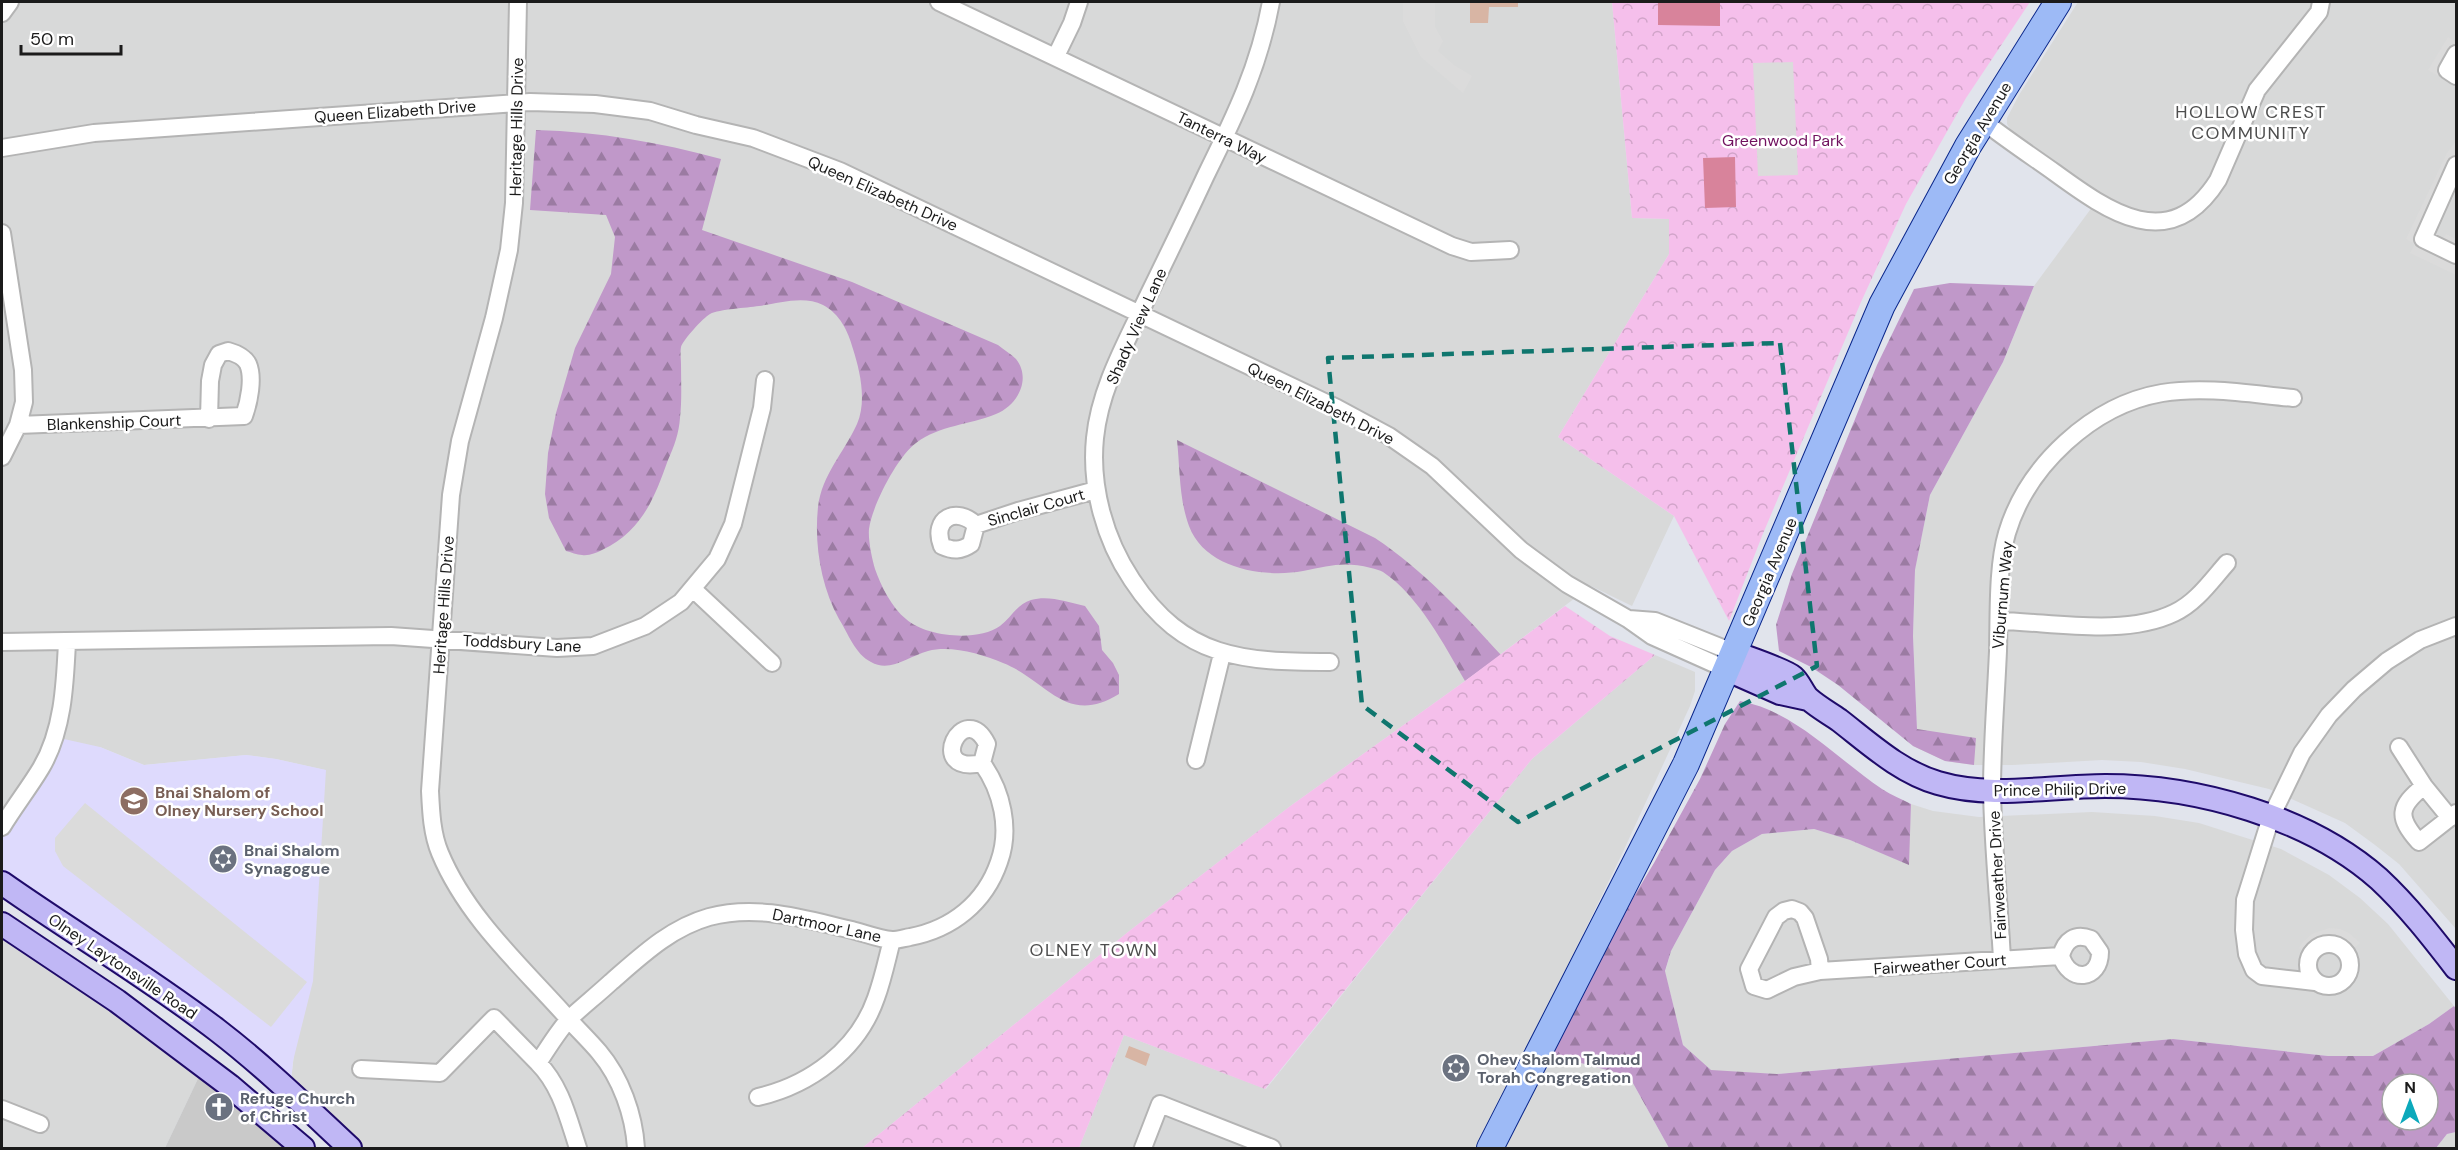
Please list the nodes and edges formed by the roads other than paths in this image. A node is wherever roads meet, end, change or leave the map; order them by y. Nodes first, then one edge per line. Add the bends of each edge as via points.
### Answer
1 (10, 2) edge
2 (518, 2) edge
3 (939, 2) edge
4 (1079, 2) edge
5 (1271, 2) edge
6 (2058, 2) edge
7 (2321, 2) edge
8 (2, 13) edge
9 (2457, 54) edge
10 (1056, 56) junction
11 (2457, 76) edge
12 (517, 103) junction
13 (1983, 121) junction
14 (1224, 138) junction
15 (2, 148) edge
16 (2457, 165) edge
17 (2, 232) edge
18 (1510, 250) dead end
19 (2457, 255) edge
20 (1140, 314) junction
21 (765, 380) dead end
22 (2293, 398) dead end
23 (209, 418) dead end
24 (18, 425) junction
25 (2, 457) edge
26 (1096, 490) junction
27 (976, 525) dead end
28 (2227, 563) dead end
29 (693, 589) junction
30 (1999, 621) junction
31 (2457, 626) edge
32 (440, 639) junction
33 (2, 642) edge
34 (67, 642) junction
35 (1222, 654) junction
36 (1330, 662) dead end
37 (1731, 662) junction
38 (772, 663) dead end
39 (2399, 747) dead end
40 (1196, 760) dead end
41 (982, 763) dead end
42 (2424, 786) junction
43 (1992, 791) junction
44 (2453, 816) edge
45 (2271, 817) junction
46 (2, 827) edge
47 (2, 883) edge
48 (2, 924) edge
49 (892, 940) junction
50 (2061, 956) dead end
51 (2002, 959) junction
52 (2457, 968) edge
53 (1820, 971) junction
54 (2315, 982) dead end
55 (569, 1019) junction
56 (538, 1062) junction
57 (361, 1069) dead end
58 (758, 1097) dead end
59 (2, 1109) edge
60 (40, 1124) dead end
61 (303, 1149) edge
62 (350, 1149) edge
63 (578, 1149) edge
64 (636, 1149) edge
65 (1143, 1149) edge
66 (1272, 1149) edge
67 (1490, 1149) edge

1 - 8 street
2 - 12 street, Heritage Hills Drive
3 - 10 street, Tanterra Way
4 - 10 street
5 - 14 street, Shady View Lane via 1264,40
6 - 13 main road, Georgia Avenue
7 - 13 street via 2319,12 2256,90 2210,192 2201,203 2175,219 2146,221 2115,212
9 - 11 street via 2447,70
10 - 14 street, Tanterra Way
12 - 15 street, Queen Elizabeth Drive via 94,133
12 - 20 street, Queen Elizabeth Drive via 595,104 650,111 753,138 840,171
12 - 32 street, Heritage Hills Drive via 509,250 460,441 451,495
13 - 37 main road, Georgia Avenue via 1882,305
14 - 18 street, Tanterra Way via 1452,246 1472,252
14 - 20 street, Shady View Lane
16 - 19 street via 2423,239
17 - 24 street via 23,370 24,402
20 - 26 street, Shady View Lane via 1110,376 1100,413 1095,438
20 - 37 street, Queen Elizabeth Drive via 1389,436 1432,466 1521,550 1567,584 1628,619 1656,621
21 - 29 street, Toddsbury Lane via 762,408 733,524 717,559
22 - 30 street, Viburnum Way via 2203,390 2161,393 2121,406 2081,430 2049,457 2023,495 2007,534
23 - 24 street, Blankenship Court
24 - 25 street
26 - 27 street, Sinclair Court
26 - 35 street, Shady View Lane via 1121,564 1146,602 1168,624
28 - 30 street via 2195,598 2174,613 2146,623 2117,626
29 - 32 street, Toddsbury Lane via 645,626 592,646 557,648
29 - 38 street
30 - 43 street, Viburnum Way
31 - 45 street via 2420,640 2354,688 2302,753
32 - 34 street, Toddsbury Lane via 333,636
32 - 55 street, Heritage Hills Drive via 430,791 431,819 439,852 456,887 481,922
33 - 34 street, Toddsbury Lane
34 - 46 street via 62,709 55,737 42,767
35 - 36 street, Shady View Lane via 1273,662
35 - 40 street
37 - 43 street, Prince Philip Drive via 1793,676 1808,699 1919,776 1954,787
37 - 67 main road, Georgia Avenue via 1666,806
39 - 42 street
41 - 49 street, Dartmoor Lane via 1002,802 1004,839 995,874 976,903 953,922 924,934
42 - 44 street
42 - 44 street via 2402,810 2410,833 2419,842
43 - 45 street, Prince Philip Drive via 2081,786 2145,788 2203,797
43 - 51 street, Fairweather Drive
45 - 52 street, Prince Philip Drive via 2330,844 2378,879 2419,920
45 - 54 street via 2245,900 2247,954 2254,970 2262,976
47 - 62 street, Olney Laytonsville Road via 218,1030
48 - 61 street, Olney Laytonsville Road via 117,1000 230,1086
49 - 55 street, Dartmoor Lane via 777,912 740,911 708,917 652,946
49 - 58 street via 876,999 848,1045 831,1064 807,1079 783,1092
50 - 51 street, Fairweather Court
51 - 53 street, Fairweather Court
53 - 53 street, Fairweather Court via 1794,977 1767,990 1754,986 1749,976 1776,917 1792,909 1806,918
55 - 56 street, Dartmoor Lane
55 - 64 street, Heritage Hills Drive via 600,1053 624,1094
56 - 57 street via 494,1018 440,1073
56 - 63 street via 560,1095
59 - 60 street
65 - 66 street via 1160,1104

